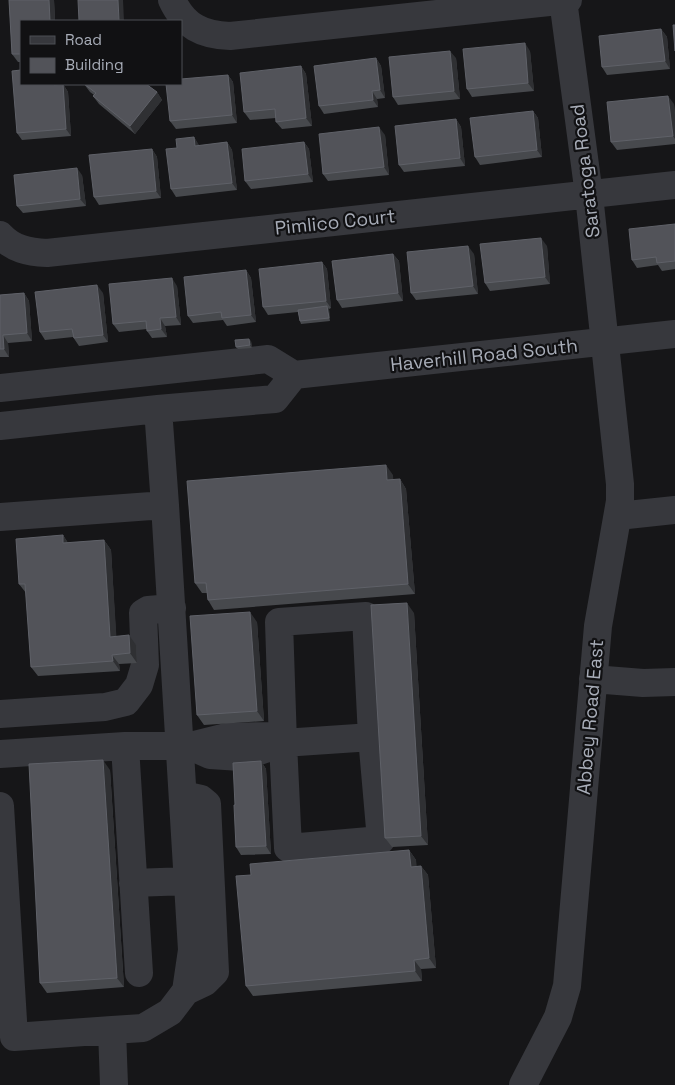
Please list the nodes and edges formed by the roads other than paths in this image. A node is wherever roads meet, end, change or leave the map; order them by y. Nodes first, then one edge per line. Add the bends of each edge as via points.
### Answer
1 (172, 0) edge
2 (563, 0) edge
3 (568, 0) edge
4 (675, 185) edge
5 (589, 195) junction
6 (0, 235) edge
7 (675, 334) edge
8 (604, 342) junction
9 (294, 375) junction
10 (0, 388) edge
11 (158, 409) junction
12 (0, 426) edge
13 (165, 505) junction
14 (675, 510) edge
15 (618, 516) junction
16 (0, 517) edge
17 (172, 608) junction
18 (593, 679) junction
19 (675, 682) edge
20 (0, 714) edge
21 (372, 737) junction
22 (283, 743) junction
23 (125, 746) junction
24 (185, 746) junction
25 (0, 754) edge
26 (183, 795) junction
27 (0, 806) edge
28 (188, 881) junction
29 (133, 883) junction
30 (139, 973) dead end
31 (186, 991) junction
32 (112, 1030) junction
33 (114, 1085) edge
34 (523, 1085) edge

1 - 2 street via 189,24 215,36
2 - 3 street
2 - 5 street, Saratoga Road
4 - 5 street, Pimlico Court
5 - 6 street, Pimlico Court via 47,253 18,248
5 - 8 street, Saratoga Road
7 - 8 street, Haverhill Road South
8 - 9 street, Haverhill Road South
8 - 15 street, Abbey Road East via 620,484
9 - 10 street via 268,359
9 - 11 street via 275,399
11 - 12 street
11 - 13 street
13 - 16 street
13 - 17 street
14 - 15 street
15 - 18 street, Abbey Road East via 598,626
17 - 20 street via 143,613 145,664 139,685 126,702 106,708
17 - 24 street
18 - 19 street
18 - 34 street, Abbey Road East via 567,986 558,1017
21 - 22 street
21 - 22 street via 381,840 288,848
21 - 22 street via 366,616 279,622
22 - 24 street via 241,757 210,755
23 - 24 street
23 - 25 street
23 - 29 street
24 - 26 street
26 - 28 street
26 - 31 street via 201,799 206,804 215,972 205,982
27 - 32 street via 14,1037
28 - 29 street
28 - 31 street via 192,950
29 - 30 street
31 - 32 street via 170,1012 143,1028
32 - 33 street

